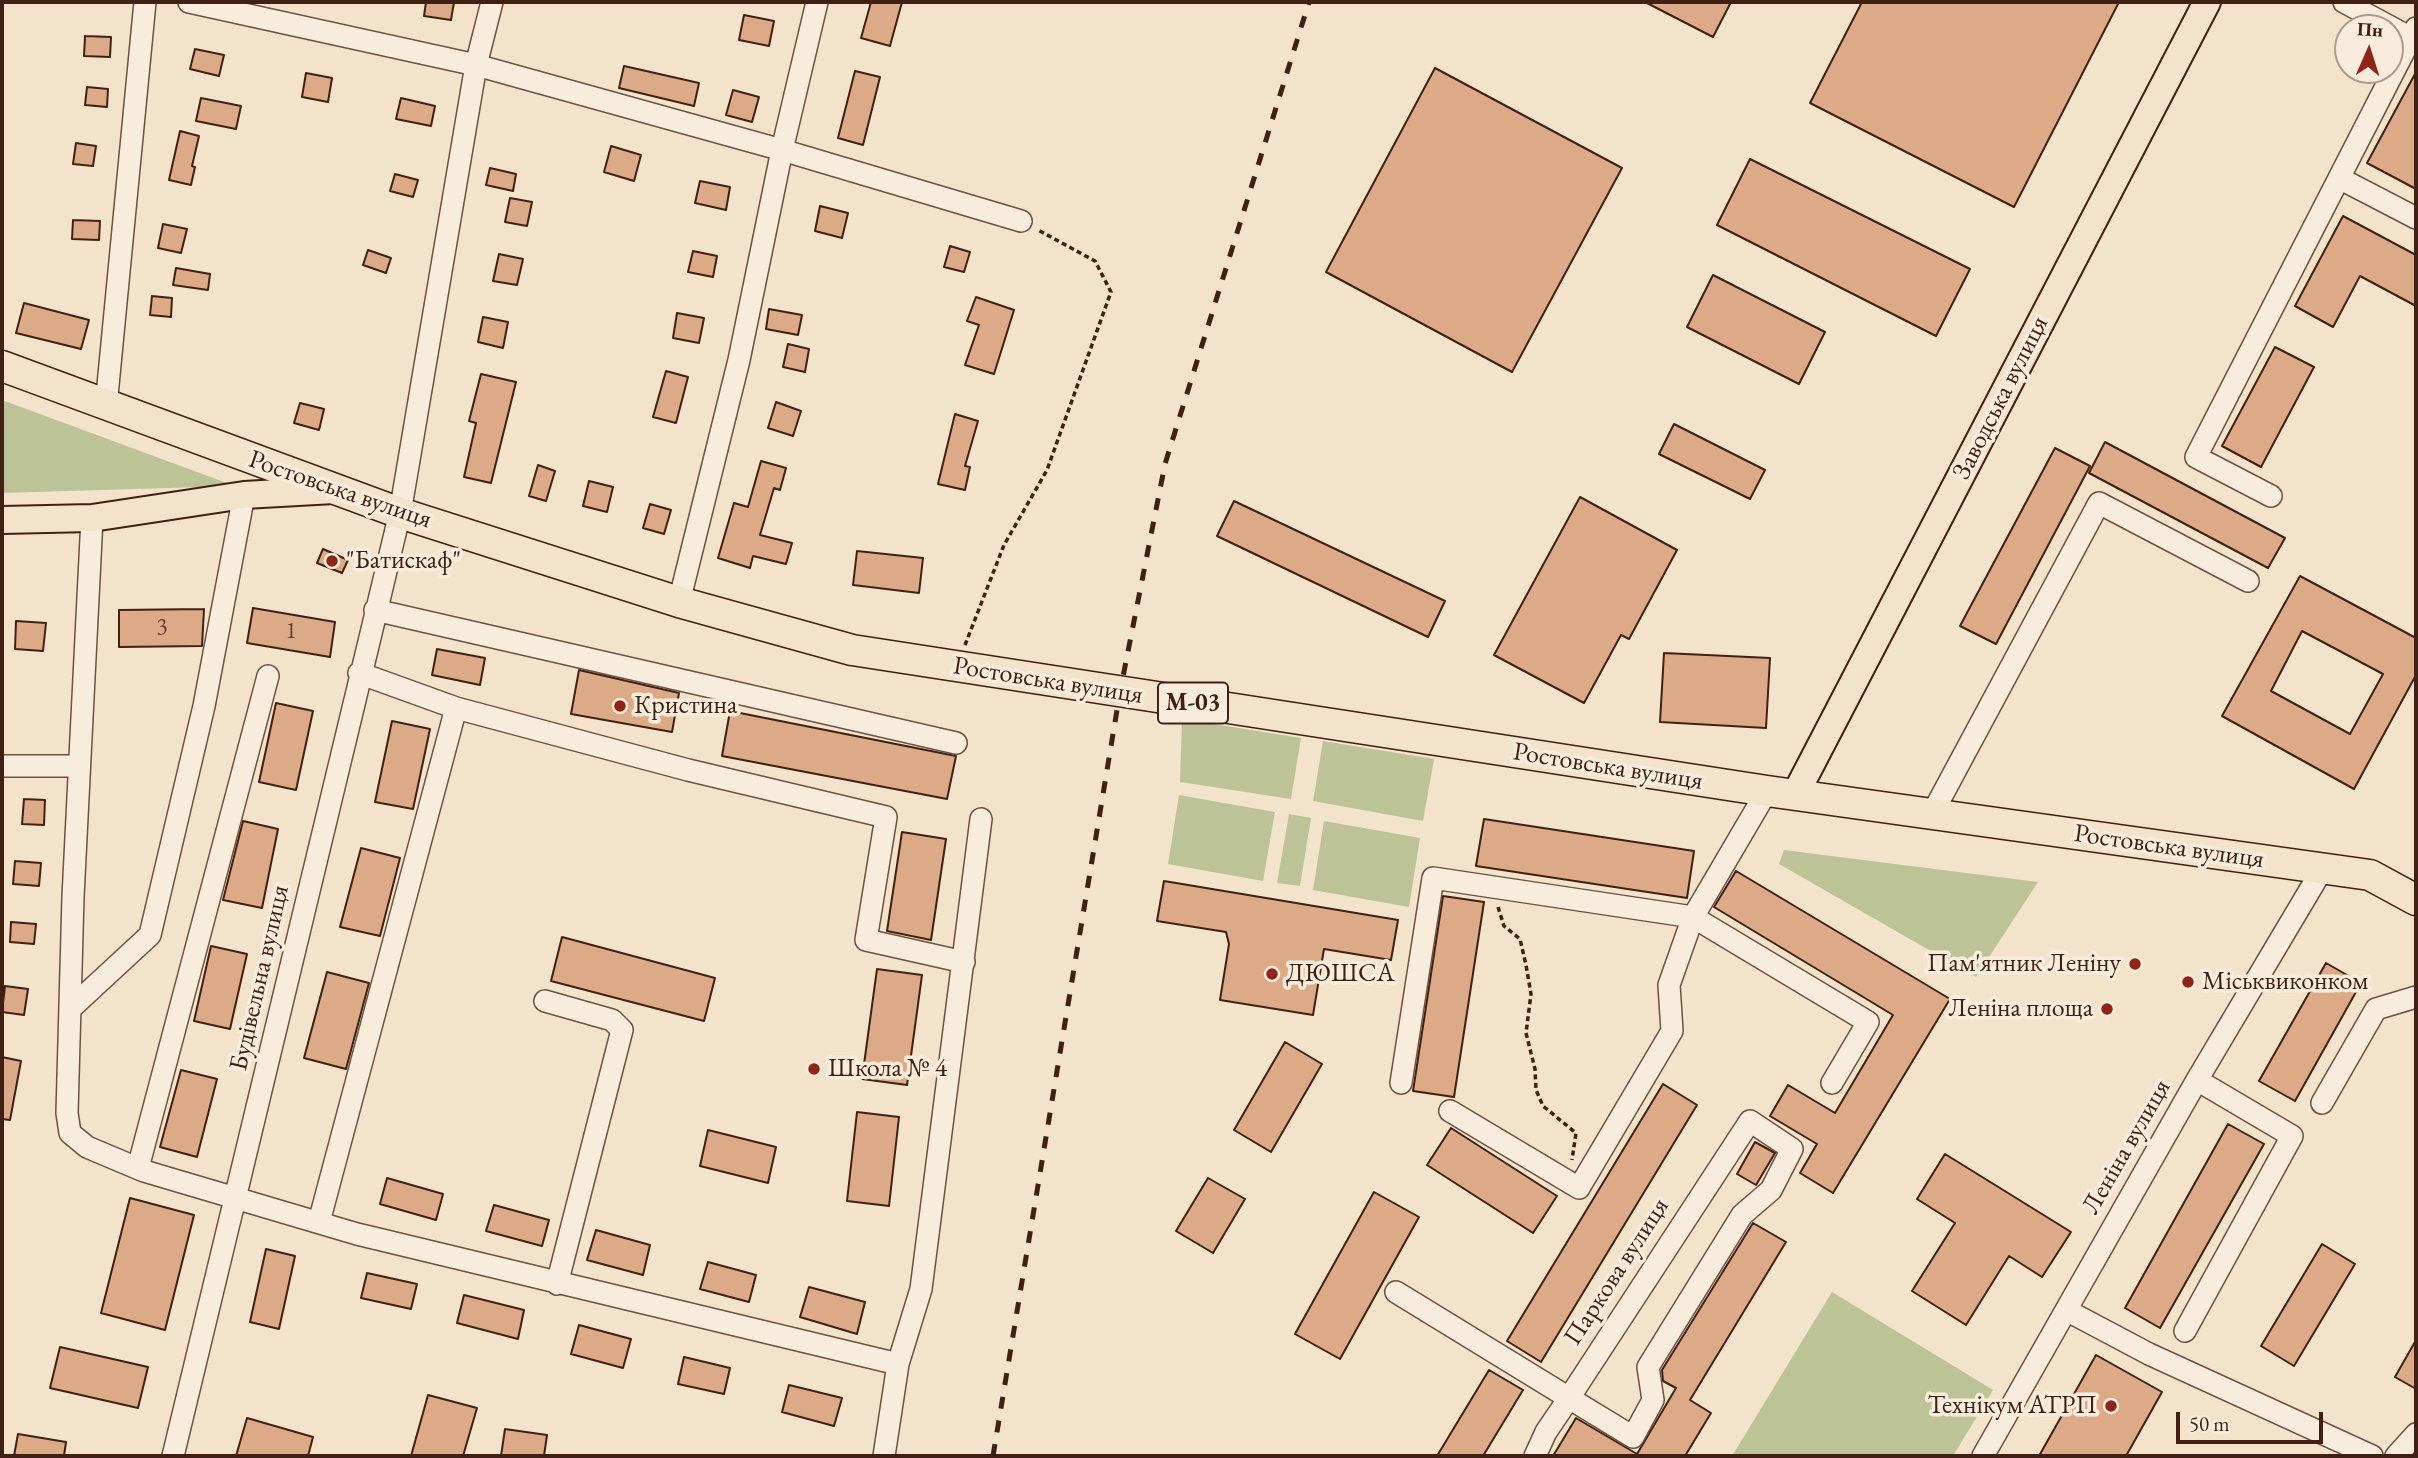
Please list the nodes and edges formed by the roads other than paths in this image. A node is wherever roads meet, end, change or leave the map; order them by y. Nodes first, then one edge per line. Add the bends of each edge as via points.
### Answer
1 (145, 2) edge
2 (189, 2) edge
3 (492, 2) edge
4 (817, 2) edge
5 (2207, 2) edge
6 (2344, 2) edge
7 (2414, 33) edge
8 (476, 65) junction
9 (782, 150) junction
10 (2339, 178) junction
11 (2416, 218) edge
12 (1021, 221) road end
13 (2, 366) edge
14 (106, 406) junction
15 (336, 490) junction
16 (244, 495) junction
17 (2271, 496) dead end
18 (400, 513) junction
19 (92, 518) junction
20 (2, 520) edge
21 (2248, 581) dead end
22 (679, 602) junction
23 (375, 610) junction
24 (359, 673) junction
25 (268, 676) dead end
26 (456, 708) junction
27 (956, 743) dead end
28 (2, 766) edge
29 (79, 766) junction
30 (1781, 793) junction
31 (1933, 814) junction
32 (981, 819) dead end
33 (2323, 868) junction
34 (2416, 900) edge
35 (1693, 916) junction
36 (964, 962) junction
37 (2416, 997) edge
38 (545, 1001) dead end
39 (70, 1009) junction
40 (2197, 1080) junction
41 (1401, 1083) dead end
42 (1832, 1083) dead end
43 (2322, 1102) dead end
44 (1450, 1111) dead end
45 (138, 1168) junction
46 (238, 1197) junction
47 (319, 1222) junction
48 (557, 1284) junction
49 (1396, 1292) dead end
50 (2066, 1310) junction
51 (2185, 1331) dead end
52 (898, 1364) junction
53 (1569, 1398) junction
54 (2416, 1434) edge
55 (173, 1456) edge
56 (884, 1456) edge
57 (1535, 1456) edge
58 (1983, 1456) edge
59 (2372, 1456) edge
60 (2396, 1456) edge

1 - 14 street
2 - 8 street
3 - 8 street, Будівельна вулиця
4 - 9 street
5 - 30 main road, Заводська вулиця
6 - 7 street
7 - 10 street
8 - 9 street
8 - 18 street, Будівельна вулиця
9 - 12 street
9 - 22 street via 739,360
10 - 11 street
10 - 17 street via 2196,457
13 - 14 highway, Ростовська вулиця / М-03
14 - 15 highway, Ростовська вулиця / М-03
15 - 16 main road
15 - 18 highway, Ростовська вулиця / М-03
16 - 19 main road
16 - 39 street via 204,706 150,935
18 - 22 highway, Ростовська вулиця / М-03
18 - 23 street, Будівельна вулиця
19 - 20 main road
19 - 29 street
21 - 31 street via 2099,503
22 - 30 highway, Ростовська вулиця / М-03 via 852,650
23 - 24 street, Будівельна вулиця
23 - 27 street
24 - 26 street
24 - 46 street, Будівельна вулиця
25 - 45 street
26 - 36 street via 688,771 886,817 866,940
26 - 47 street
28 - 29 street
29 - 39 street
30 - 31 highway, Ростовська вулиця / М-03
30 - 35 street
31 - 33 highway, Ростовська вулиця / М-03
32 - 36 street
33 - 34 highway, Ростовська вулиця / М-03 via 2370,875
33 - 40 street, Леніна вулиця
35 - 41 street via 1433,878
35 - 42 street via 1868,1022
35 - 44 street via 1669,985 1672,1031 1579,1188
36 - 52 street via 921,1289
37 - 43 street via 2376,1009
38 - 48 street via 612,1020 622,1030
39 - 45 street via 70,1133 88,1147
40 - 50 street, Леніна вулиця
40 - 51 street via 2292,1136
45 - 46 street
46 - 47 street
46 - 55 street, Будівельна вулиця
47 - 48 street
48 - 52 street
49 - 53 street
50 - 58 street, Леніна вулиця
50 - 59 street via 2149,1354
52 - 56 street
53 - 53 street, Паркова вулиця via 1750,1121 1793,1150 1771,1190 1742,1215 1648,1367 1653,1400 1633,1437
53 - 57 street, Паркова вулиця
54 - 60 street

